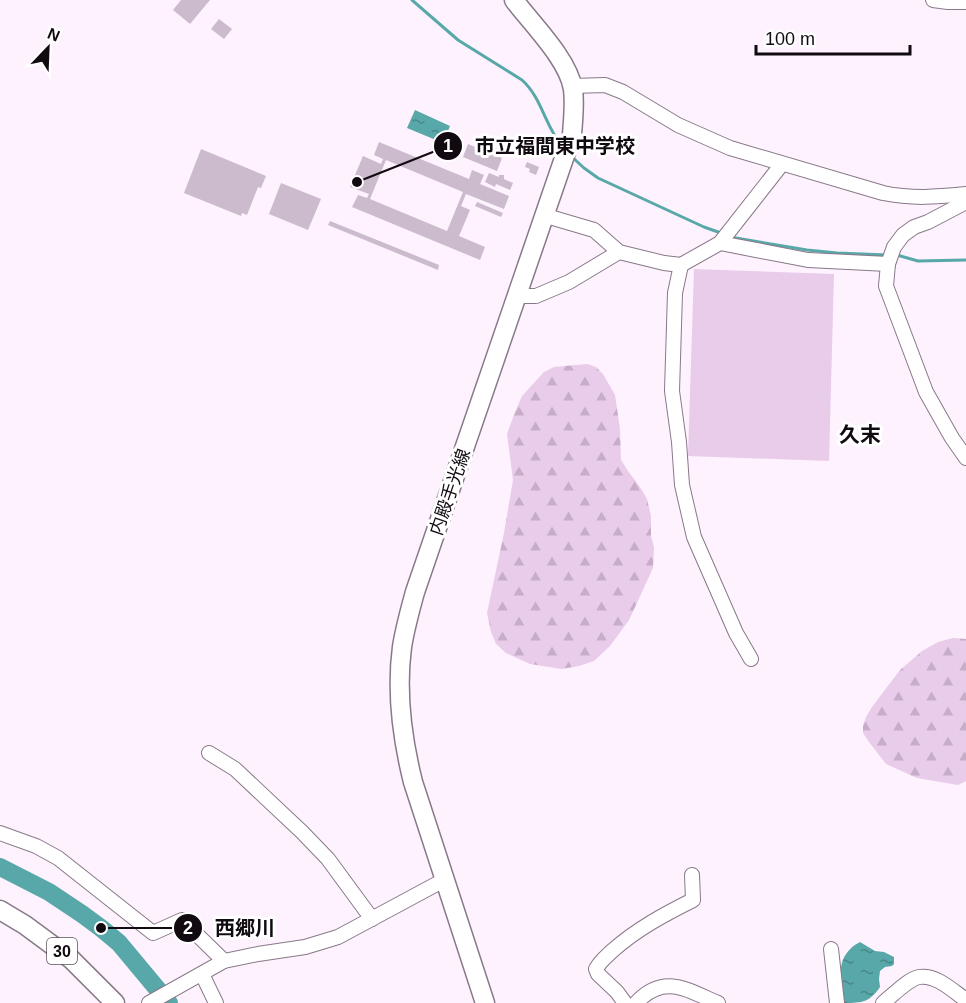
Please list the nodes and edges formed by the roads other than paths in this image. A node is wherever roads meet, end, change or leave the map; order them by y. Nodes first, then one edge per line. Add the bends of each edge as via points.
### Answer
1 (514, 0) edge
2 (933, 0) edge
3 (966, 2) edge
4 (572, 86) junction
5 (782, 164) junction
6 (966, 194) edge
7 (966, 202) edge
8 (543, 215) junction
9 (720, 243) junction
10 (619, 252) junction
11 (888, 264) junction
12 (681, 266) junction
13 (516, 296) junction
14 (966, 458) edge
15 (751, 659) dead end
16 (209, 753) dead end
17 (0, 833) edge
18 (692, 874) dead end
19 (444, 880) junction
20 (0, 910) edge
21 (372, 919) junction
22 (831, 949) dead end
23 (224, 961) junction
24 (198, 976) junction
25 (966, 1000) edge
26 (115, 1003) edge
27 (151, 1003) edge
28 (216, 1003) edge
29 (485, 1003) edge
30 (626, 1003) edge
31 (636, 1003) edge
32 (718, 1003) edge
33 (837, 1003) edge
34 (883, 1003) edge

1 - 4 main road, 内殿手光線 via 557,55
2 - 3 street
4 - 5 street via 605,85 702,136
4 - 8 main road, 内殿手光線 via 572,135
5 - 6 street via 883,194 926,198
5 - 9 street
7 - 11 street via 903,235
8 - 10 street via 594,230
8 - 13 main road, 内殿手光線
9 - 11 street via 808,260
9 - 12 street
10 - 12 street
10 - 13 street via 536,296
11 - 14 street via 886,286 926,392
12 - 15 street via 675,292 672,391 682,485 694,537
13 - 19 main road, 内殿手光線 via 415,592 402,644 399,688 407,758
16 - 21 street via 236,769 302,832 328,859
17 - 23 street via 58,858 153,933 182,920
18 - 30 street via 693,900 633,934 596,969
19 - 21 street
19 - 29 main road, 内殿手光線
20 - 26 main road, 30 via 47,939
21 - 23 street via 316,944
22 - 33 street
23 - 24 street
24 - 27 street
24 - 28 street
25 - 34 street via 941,983 918,977
31 - 32 street via 644,994 664,986 680,987

